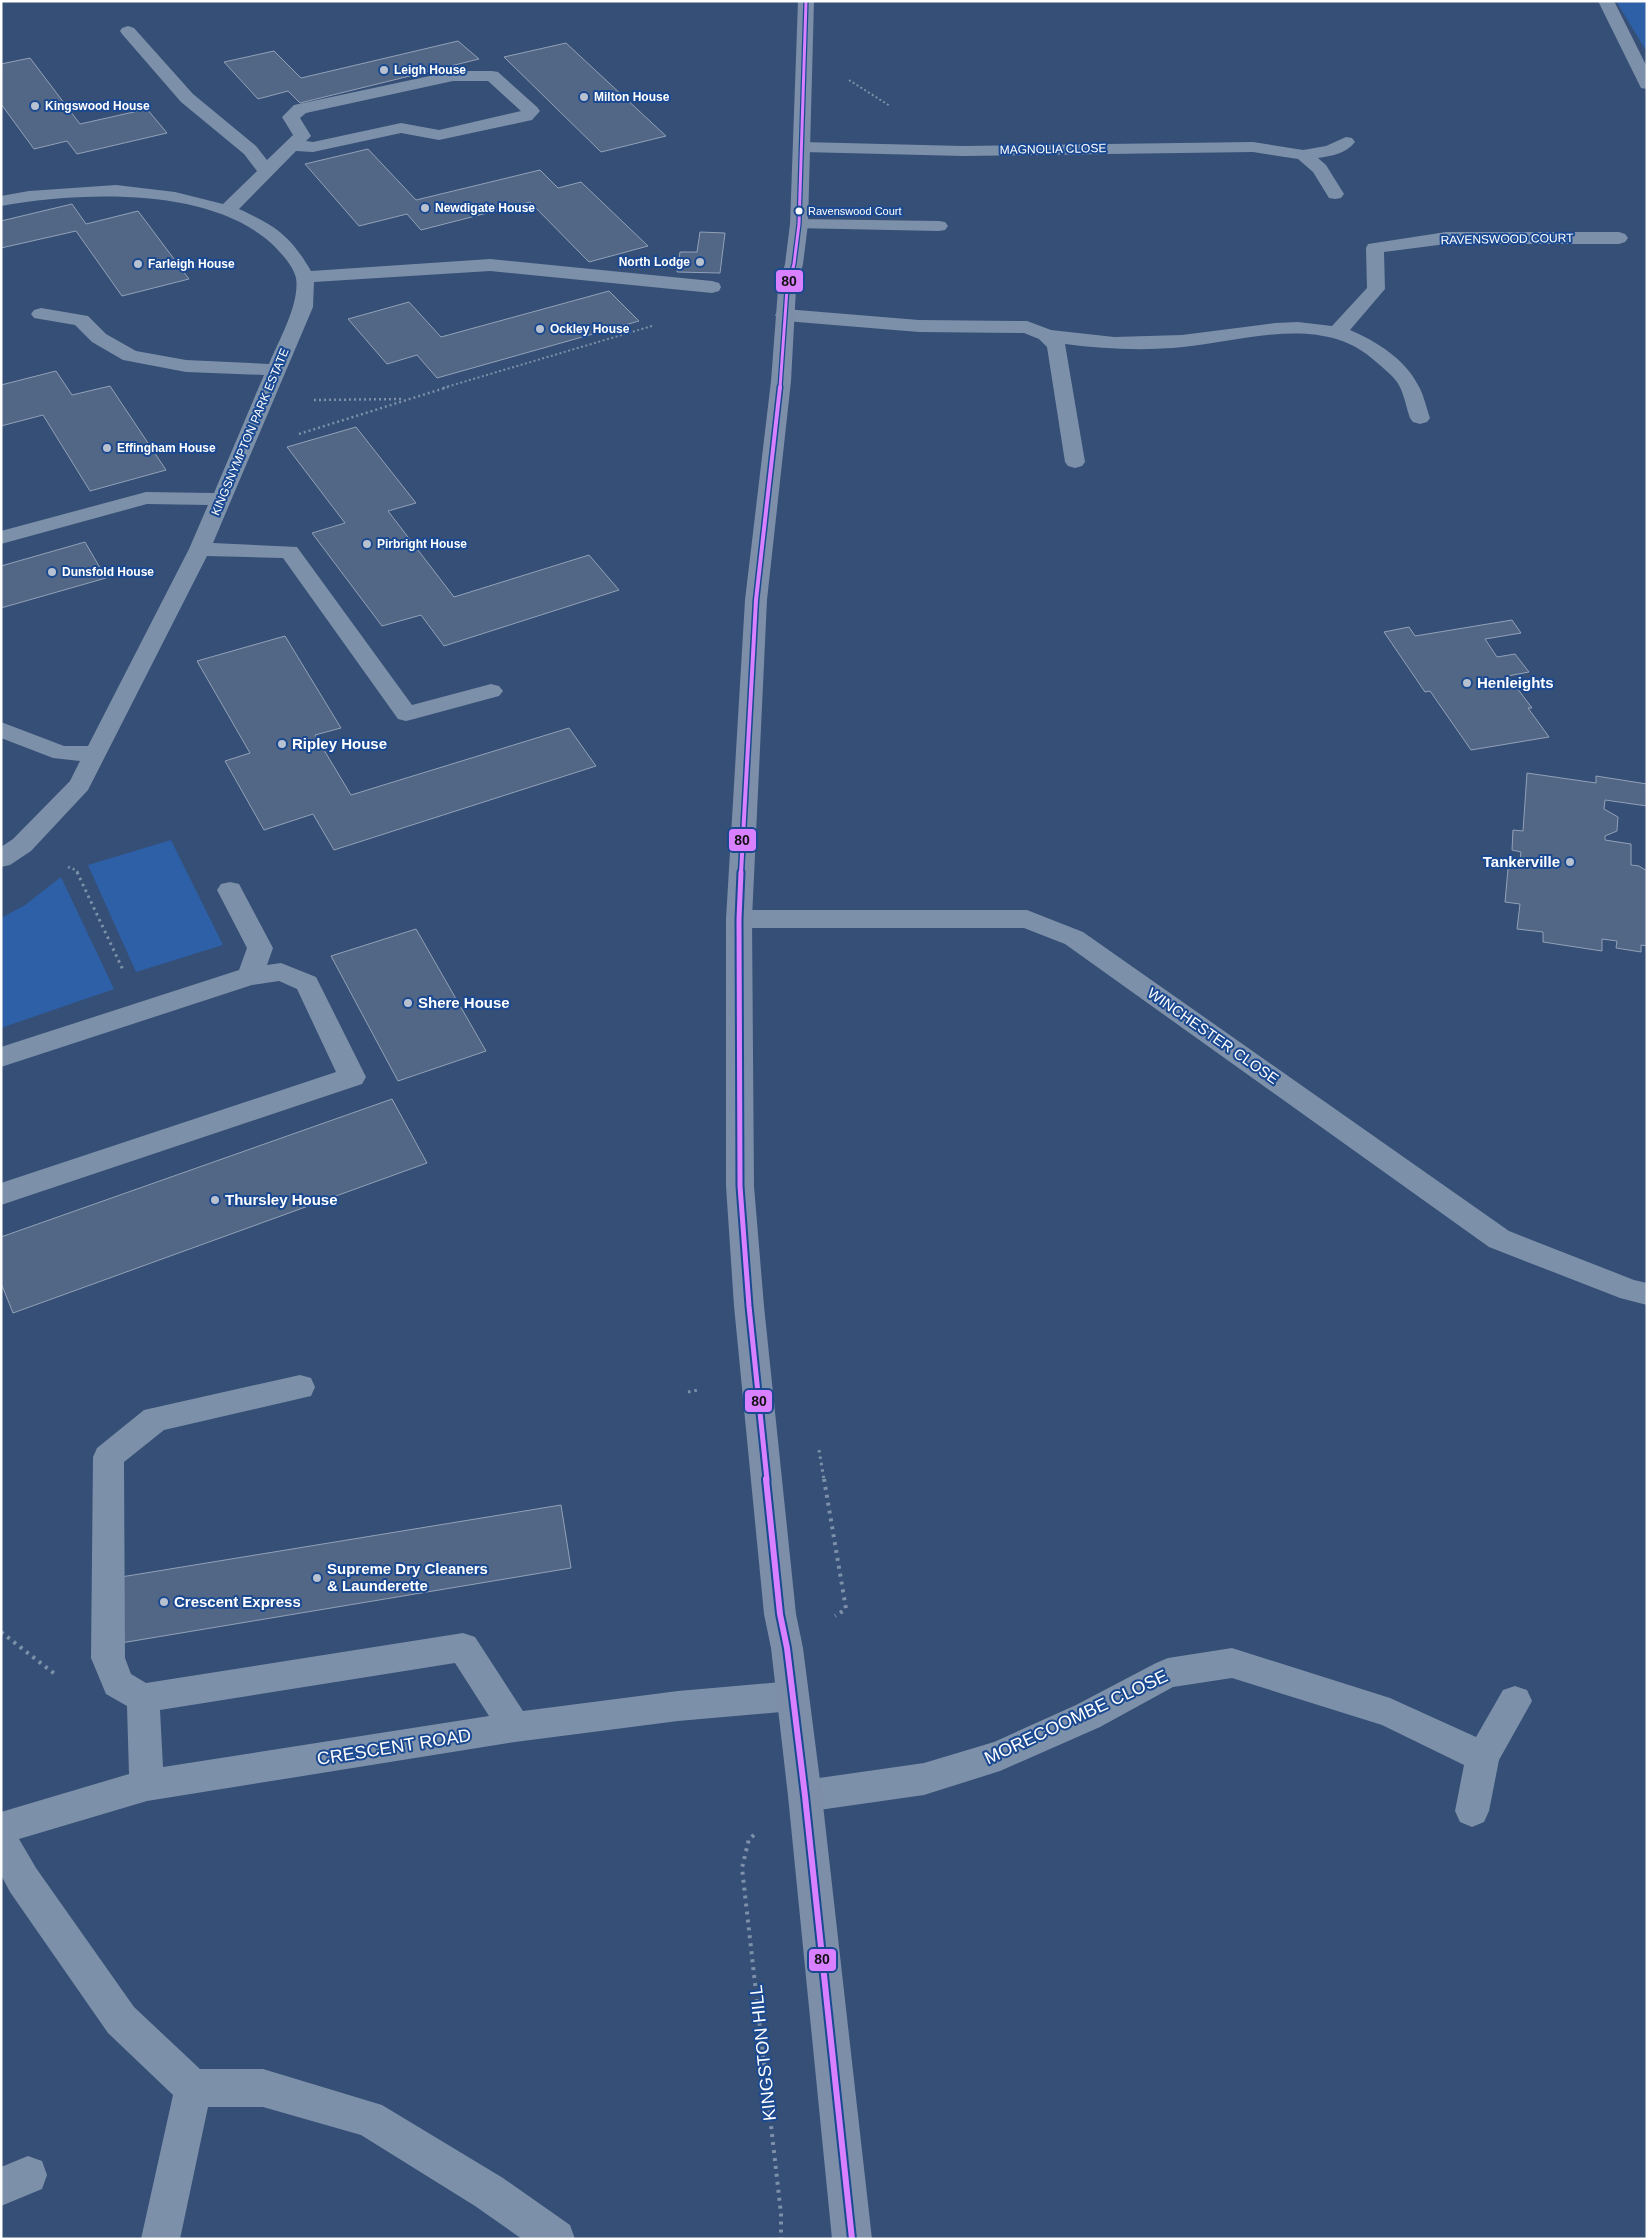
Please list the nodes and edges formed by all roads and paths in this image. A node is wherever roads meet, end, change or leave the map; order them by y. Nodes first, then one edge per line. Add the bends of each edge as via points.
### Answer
1 (806, 1) edge
2 (1606, 1) edge
3 (128, 31) dead end
4 (1647, 84) edge
5 (1346, 142) dead end
6 (291, 146) junction
7 (803, 147) junction
8 (1303, 155) junction
9 (266, 171) junction
10 (1335, 194) dead end
11 (1, 201) edge
12 (227, 210) junction
13 (799, 224) junction
14 (939, 226) dead end
15 (1619, 238) dead end
16 (305, 277) junction
17 (712, 286) dead end
18 (41, 314) dead end
19 (785, 315) junction
20 (652, 326) dead end
21 (1336, 332) junction
22 (1046, 335) junction
23 (277, 370) junction
24 (407, 399) junction
25 (264, 400) junction
26 (1420, 418) dead end
27 (240, 454) junction
28 (1075, 462) dead end
29 (221, 499) junction
30 (1, 538) edge
31 (200, 549) junction
32 (491, 691) dead end
33 (1, 728) edge
34 (95, 754) junction
35 (22, 846) junction
36 (1, 859) edge
37 (230, 890) dead end
38 (739, 919) junction
39 (250, 976) junction
40 (143, 1012) junction
41 (1, 1056) edge
42 (1, 1194) edge
43 (1647, 1294) edge
44 (300, 1387) dead end
45 (698, 1390) dead end
46 (688, 1392) dead end
47 (792, 1696) junction
48 (143, 1698) junction
49 (1515, 1701) dead end
50 (515, 1727) junction
51 (1483, 1757) junction
52 (147, 1785) junction
53 (806, 1796) junction
54 (1472, 1811) dead end
55 (1, 1828) edge
56 (1, 1840) edge
57 (742, 1868) dead end
58 (193, 2088) junction
59 (160, 2239) edge
60 (556, 2239) edge
61 (782, 2239) edge
62 (852, 2239) edge

1 - 7 main road
2 - 4 street
3 - 9 street via 187,98 250,150
5 - 8 street, MAGNOLIA CLOSE via 1331,151
6 - 6 street via 302,136 291,117 300,109 452,76 492,76 531,111 526,116 439,135 401,128 313,147
6 - 9 street
7 - 8 street, MAGNOLIA CLOSE via 963,151 1254,147
7 - 13 main road
8 - 10 street via 1320,169
9 - 12 street
11 - 12 street via 116,190 175,197
12 - 16 street via 266,228 290,251
13 - 14 street
13 - 19 main road
15 - 21 street, RAVENSWOOD COURT via 1446,238 1375,248 1376,289
16 - 17 street via 490,265
16 - 23 street, KINGSNYMPTON PARK ESTATE via 303,307
18 - 23 street via 81,320 100,338 130,356 186,366
19 - 22 street via 919,326 1027,327
19 - 38 main road via 781,382 756,600
20 - 24 path
21 - 22 street via 1262,329 1184,341 1125,345
21 - 26 street via 1366,344 1390,364 1408,384
22 - 28 street via 1057,346
23 - 25 street, KINGSNYMPTON PARK ESTATE
24 - 25 path
24 - 27 path
25 - 27 street, KINGSNYMPTON PARK ESTATE
27 - 29 street, KINGSNYMPTON PARK ESTATE
29 - 30 street via 146,498
29 - 31 street, KINGSNYMPTON PARK ESTATE
31 - 32 street via 289,552 406,714
31 - 34 street, KINGSNYMPTON PARK ESTATE
33 - 34 street via 61,753
34 - 35 street, KINGSNYMPTON PARK ESTATE via 80,785
35 - 36 street, KINGSNYMPTON PARK ESTATE
35 - 40 path via 76,870
37 - 39 street via 260,948
38 - 43 street, WINCHESTER CLOSE via 1027,919 1066,935 1499,1239
38 - 47 main road via 740,1186 780,1614 788,1648
39 - 40 street
39 - 42 street via 281,972 306,983 352,1077
40 - 41 street
44 - 48 street via 155,1419 108,1457 108,1658 118,1684
45 - 46 path
47 - 50 street, CRESCENT ROAD via 678,1706
47 - 53 main road
48 - 50 street via 463,1647
48 - 52 street
49 - 51 street
50 - 52 street, CRESCENT ROAD
51 - 53 street, MORECOOMBE CLOSE via 1390,1712 1232,1663 1168,1673 1088,1716 1000,1756 924,1779
51 - 54 street
52 - 55 street, CRESCENT ROAD
53 - 62 main road
56 - 58 street via 23,1880 121,2020
57 - 61 path, KINGSTON HILL
58 - 59 street
58 - 60 street via 263,2088 369,2118 489,2192

